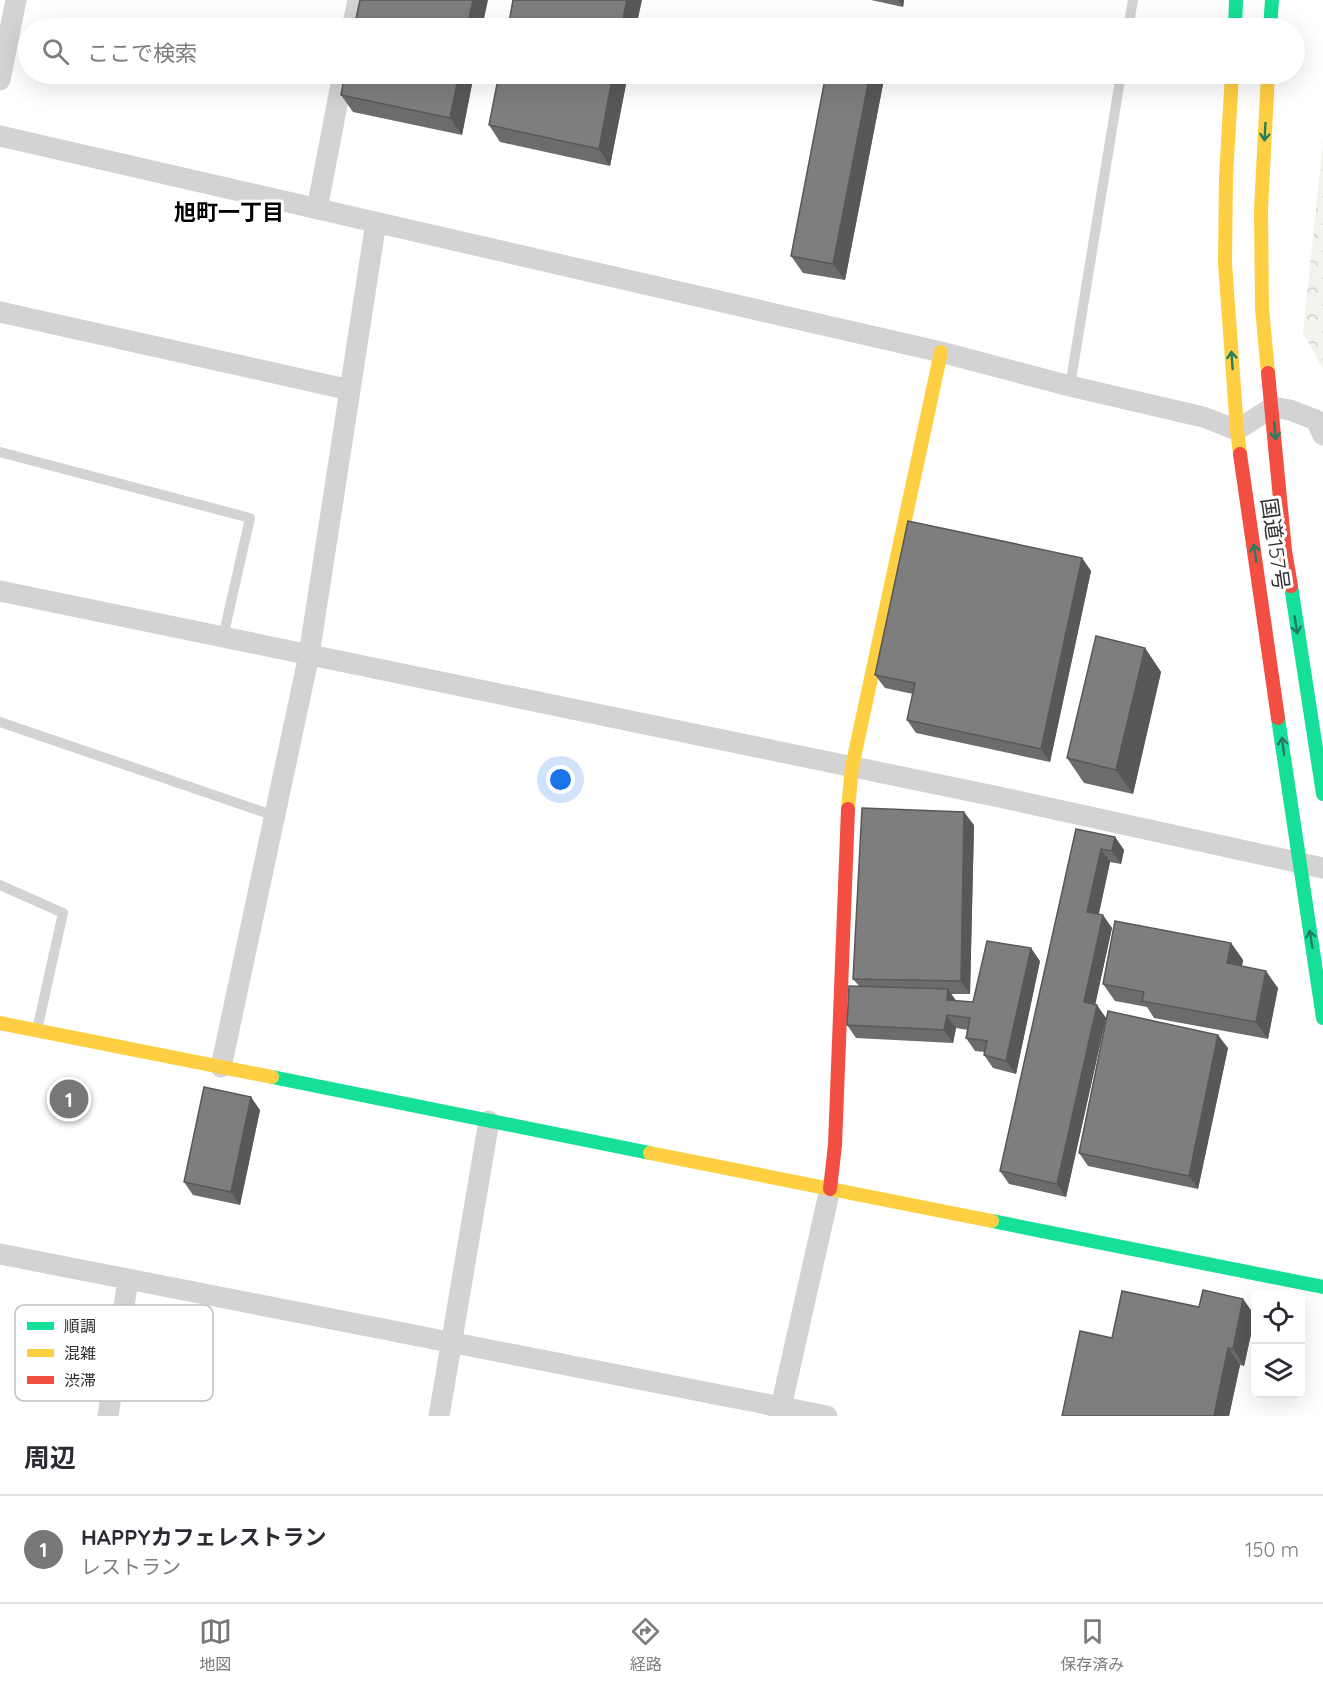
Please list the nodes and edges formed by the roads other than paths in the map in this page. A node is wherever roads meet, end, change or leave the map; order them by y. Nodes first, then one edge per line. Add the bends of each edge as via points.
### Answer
1 (16, 0) edge
2 (358, 0) edge
3 (1133, 0) edge
4 (1236, 0) edge
5 (1272, 0) edge
6 (354, 18) edge
7 (1130, 18) edge
8 (1235, 18) edge
9 (1271, 18) edge
10 (0, 80) edge
11 (342, 84) edge
12 (1118, 84) edge
13 (1231, 84) edge
14 (1267, 84) edge
15 (0, 136) edge
16 (317, 208) junction
17 (376, 222) junction
18 (0, 312) edge
19 (940, 352) junction
20 (1070, 386) junction
21 (350, 390) junction
22 (1273, 407) junction
23 (1237, 429) junction
24 (1323, 435) edge
25 (0, 452) edge
26 (0, 591) edge
27 (223, 637) junction
28 (309, 655) junction
29 (0, 722) edge
30 (852, 767) junction
31 (1323, 794) edge
32 (275, 816) junction
33 (1299, 863) junction
34 (1323, 868) edge
35 (0, 885) edge
36 (1323, 1018) edge
37 (0, 1023) edge
38 (37, 1030) junction
39 (221, 1067) junction
40 (489, 1121) junction
41 (830, 1189) junction
42 (0, 1254) edge
43 (128, 1279) junction
44 (1323, 1287) edge
45 (124, 1305) edge
46 (451, 1343) junction
47 (110, 1401) edge
48 (780, 1412) edge
49 (108, 1416) edge
50 (439, 1416) edge
51 (827, 1416) edge

1 - 10 street
2 - 6 street
3 - 7 lane
4 - 8 main road
5 - 9 main road
11 - 16 street
12 - 20 lane
23 -> 13 main road, 国道157号 via 1225,263
14 -> 22 main road, 国道157号 via 1261,208 1262,308
15 - 16 street
16 - 17 street
17 - 19 street
17 - 21 street
18 - 21 street
19 - 20 street
19 - 30 main road
20 - 23 street via 1203,417
21 - 28 street
22 - 23 street
22 - 24 street via 1316,420
22 -> 31 main road, 国道157号 via 1285,551
33 -> 23 main road, 国道157号
25 - 27 lane via 250,518
26 - 27 street
27 - 28 street
28 - 30 street
28 - 32 street
29 - 32 lane
30 - 33 street
30 - 41 main road
32 - 39 street
33 - 34 street
36 -> 33 main road, 国道157号
35 - 38 lane via 63,913
37 - 38 main road
38 - 39 main road
39 - 40 main road
40 - 41 main road
40 - 46 street
41 - 44 main road
41 - 48 street
42 - 43 street
43 - 45 street
43 - 46 street
46 - 48 street
46 - 50 street
47 - 49 street
48 - 51 street

